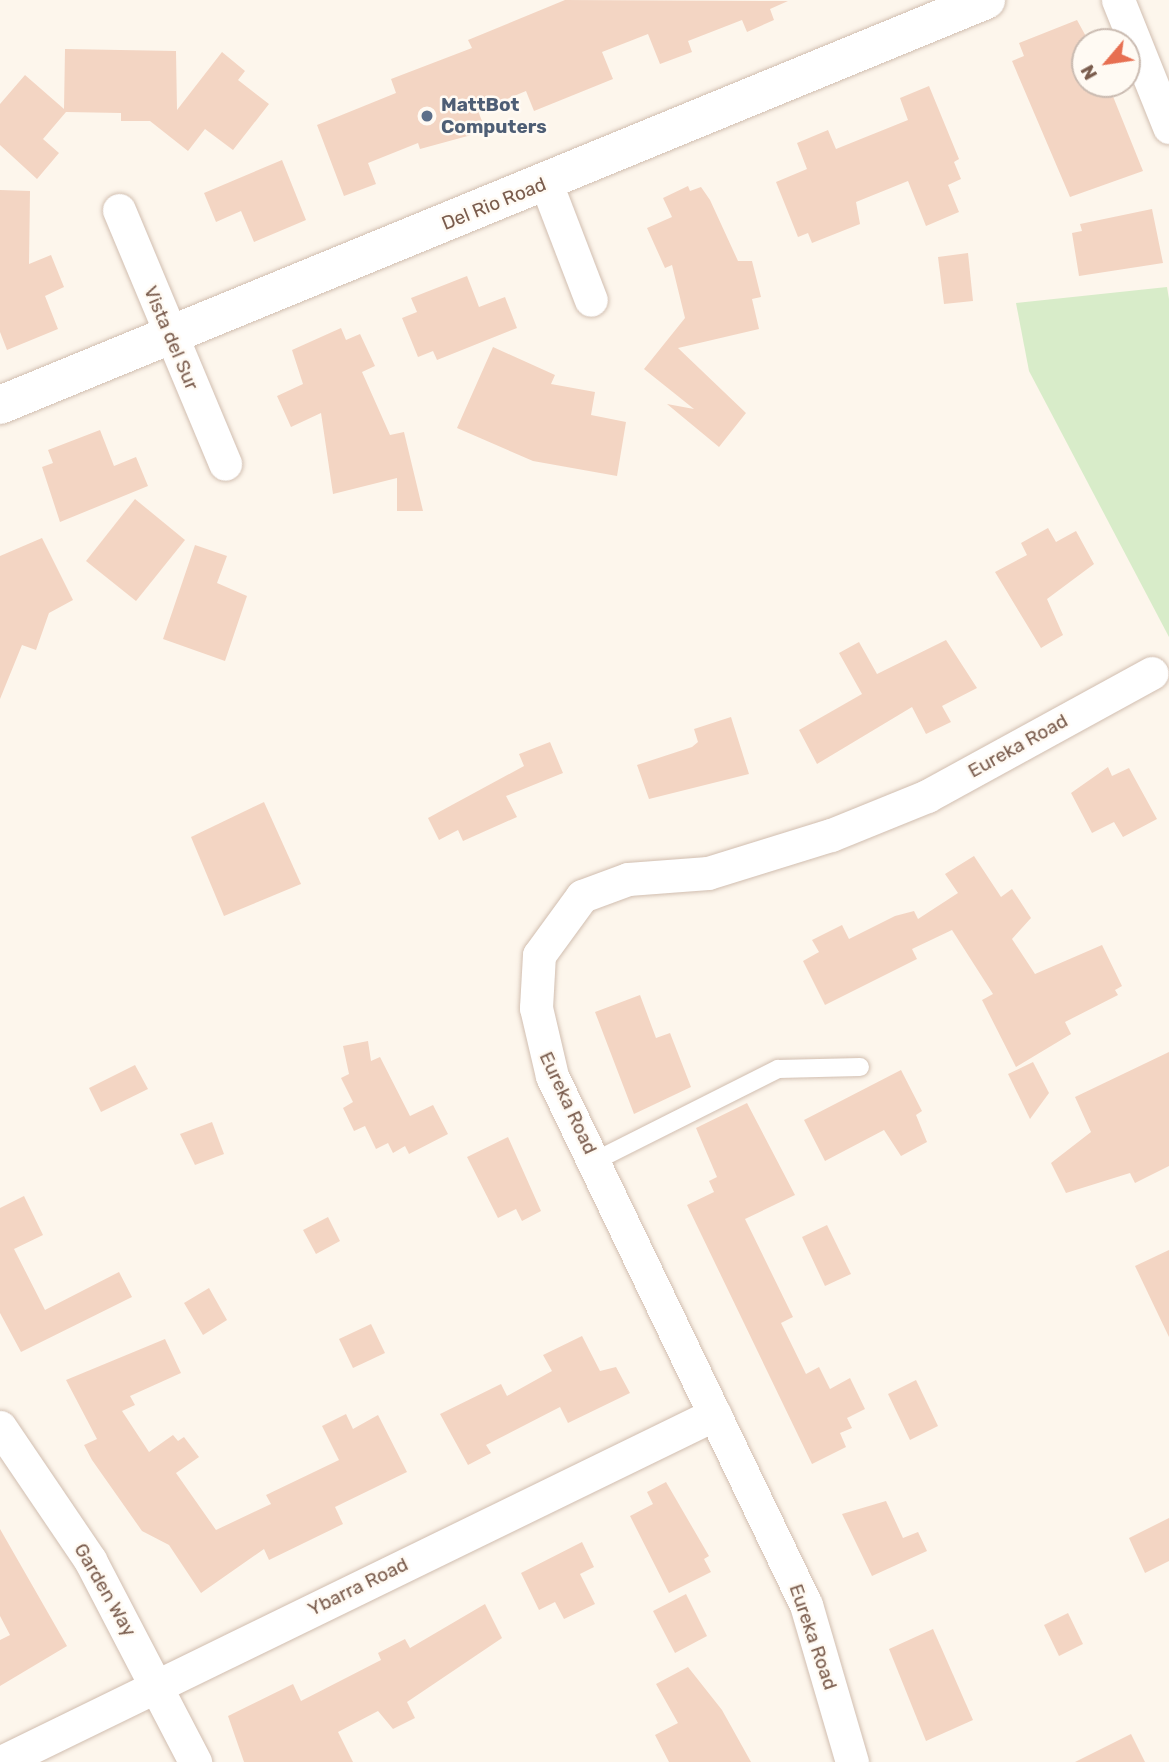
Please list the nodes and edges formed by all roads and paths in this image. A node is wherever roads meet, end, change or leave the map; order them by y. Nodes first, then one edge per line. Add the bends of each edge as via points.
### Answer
1 (986, 0) edge
2 (1118, 0) edge
3 (1169, 127) edge
4 (546, 183) junction
5 (119, 210) dead end
6 (591, 300) dead end
7 (169, 334) junction
8 (0, 405) edge
9 (225, 464) dead end
10 (1152, 673) dead end
11 (860, 1067) dead end
12 (595, 1161) junction
13 (715, 1414) junction
14 (0, 1427) edge
15 (158, 1683) junction
16 (1, 1762) edge
17 (195, 1762) edge
18 (852, 1762) edge

1 - 4 main road, Del Rio Road
2 - 3 street
4 - 6 street
4 - 7 main road, Del Rio Road
5 - 7 street, Vista del Sur
7 - 8 main road, Del Rio Road
7 - 9 street, Vista del Sur
10 - 12 street, Eureka Road via 927,796 831,835 708,873 628,879 582,896 539,955 536,1008 552,1076
11 - 12 lane via 778,1069
12 - 13 street, Eureka Road
13 - 15 street, Ybarra Road
13 - 18 street, Eureka Road via 806,1605
14 - 15 street, Garden Way via 90,1560
15 - 16 street, Ybarra Road
15 - 17 street, Garden Way

